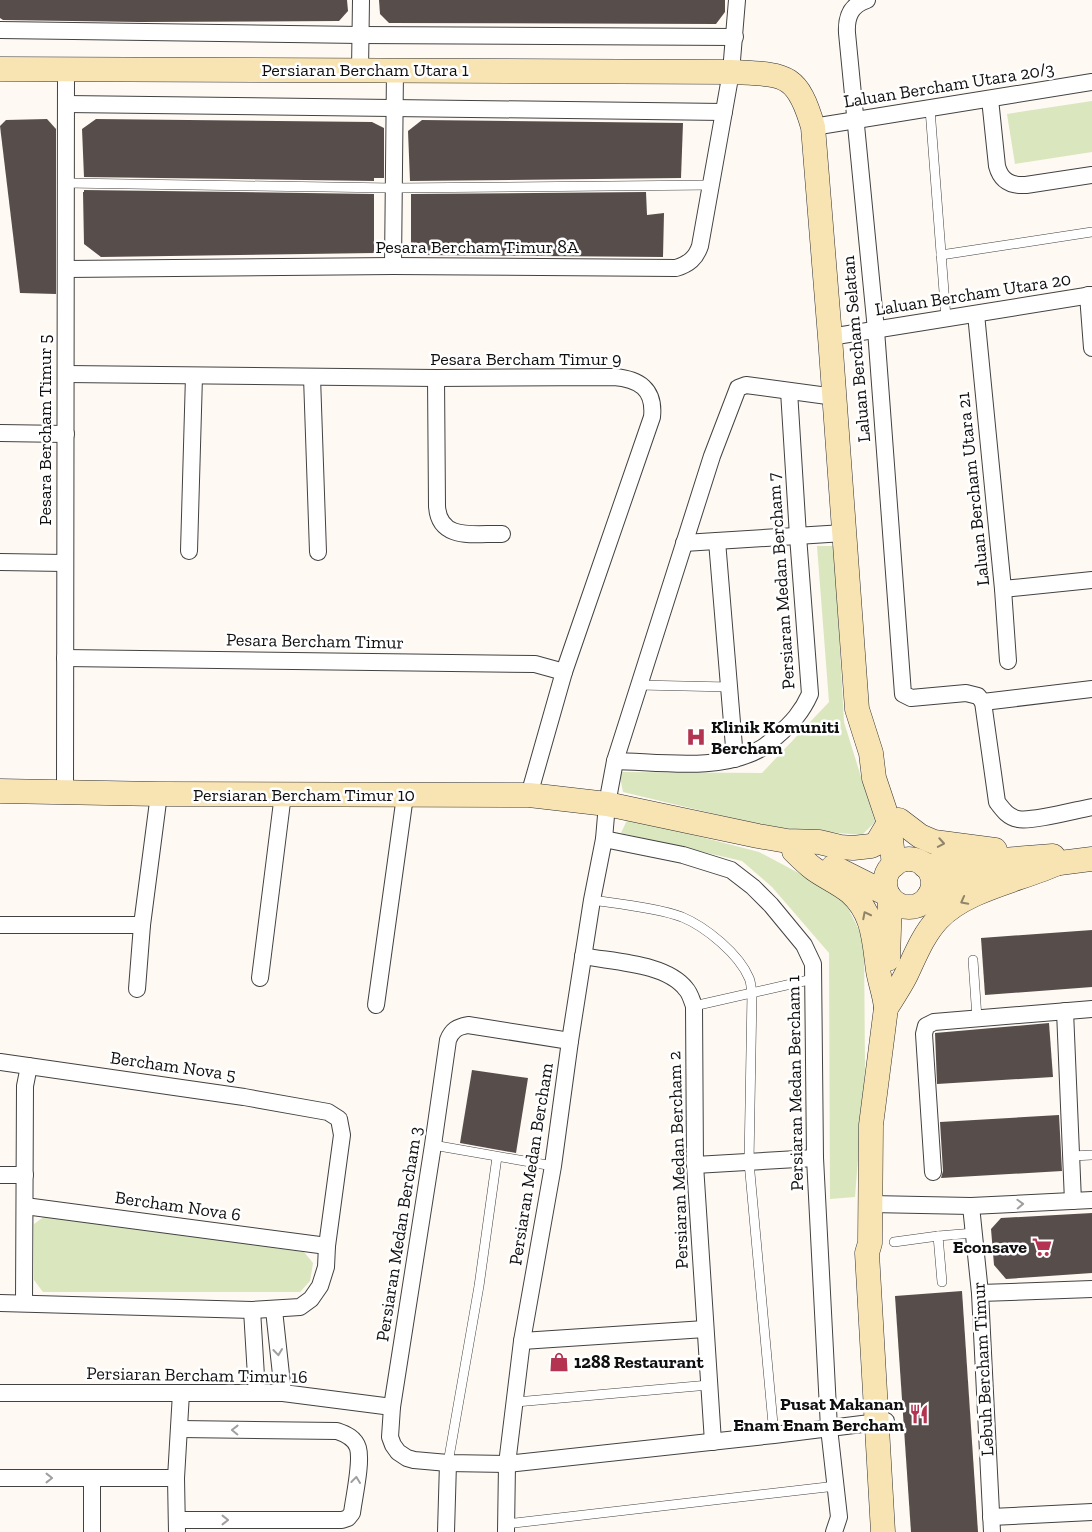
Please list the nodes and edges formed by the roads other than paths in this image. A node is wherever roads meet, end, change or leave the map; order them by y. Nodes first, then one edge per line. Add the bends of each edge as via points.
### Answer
1 (361, 0) edge
2 (738, 0) edge
3 (866, 0) edge
4 (0, 30) edge
5 (360, 35) junction
6 (735, 37) junction
7 (0, 69) edge
8 (66, 70) junction
9 (360, 70) junction
10 (395, 70) junction
11 (730, 72) junction
12 (1092, 82) edge
13 (990, 99) junction
14 (66, 104) junction
15 (395, 108) junction
16 (930, 109) junction
17 (724, 112) junction
18 (856, 121) junction
19 (813, 127) junction
20 (1092, 175) edge
21 (66, 183) junction
22 (712, 186) junction
23 (393, 188) junction
24 (1092, 232) edge
25 (941, 255) junction
26 (393, 266) junction
27 (66, 269) junction
28 (1090, 295) edge
29 (976, 314) junction
30 (946, 318) junction
31 (876, 330) junction
32 (830, 337) junction
33 (1092, 348) edge
34 (66, 374) junction
35 (194, 376) junction
36 (312, 377) junction
37 (436, 378) junction
38 (789, 391) junction
39 (835, 397) junction
40 (0, 433) edge
41 (66, 434) junction
42 (844, 533) junction
43 (502, 534) dead end
44 (798, 536) junction
45 (717, 541) junction
46 (684, 543) junction
47 (189, 551) dead end
48 (318, 552) dead end
49 (0, 562) edge
50 (65, 563) junction
51 (1092, 580) edge
52 (1003, 589) junction
53 (65, 658) junction
54 (1008, 662) dead end
55 (564, 672) junction
56 (639, 686) junction
57 (729, 687) junction
58 (1092, 689) edge
59 (983, 702) junction
60 (735, 760) junction
61 (615, 761) junction
62 (0, 791) edge
63 (65, 791) junction
64 (159, 794) junction
65 (283, 794) junction
66 (529, 795) junction
67 (405, 796) junction
68 (607, 804) junction
69 (1092, 807) edge
70 (894, 821) junction
71 (604, 839) junction
72 (790, 846) junction
73 (1092, 851) edge
74 (1092, 858) edge
75 (1047, 860) junction
76 (922, 864) junction
77 (893, 866) junction
78 (889, 896) junction
79 (928, 898) junction
80 (592, 900) junction
81 (0, 925) edge
82 (142, 925) junction
83 (583, 956) junction
84 (973, 960) dead end
85 (260, 978) dead end
86 (813, 979) junction
87 (137, 989) dead end
88 (752, 993) junction
89 (888, 1000) junction
90 (376, 1005) dead end
91 (694, 1006) junction
92 (1092, 1009) edge
93 (1065, 1011) junction
94 (977, 1018) junction
95 (570, 1041) junction
96 (0, 1062) edge
97 (29, 1066) junction
98 (433, 1145) junction
99 (1092, 1155) edge
100 (1072, 1156) junction
101 (497, 1157) junction
102 (815, 1158) junction
103 (749, 1162) junction
104 (695, 1165) junction
105 (554, 1166) junction
106 (933, 1172) dead end
107 (25, 1175) junction
108 (0, 1176) edge
109 (1092, 1200) edge
110 (1073, 1201) junction
111 (871, 1204) junction
112 (25, 1206) junction
113 (971, 1206) junction
114 (974, 1233) junction
115 (938, 1236) junction
116 (894, 1242) dead end
117 (327, 1246) junction
118 (942, 1282) dead end
119 (1092, 1289) edge
120 (980, 1294) junction
121 (0, 1303) edge
122 (24, 1303) junction
123 (252, 1310) junction
124 (274, 1310) junction
125 (705, 1329) junction
126 (522, 1341) junction
127 (709, 1385) junction
128 (0, 1393) edge
129 (182, 1393) junction
130 (257, 1393) junction
131 (283, 1393) junction
132 (516, 1402) junction
133 (392, 1407) junction
134 (881, 1422) junction
135 (829, 1428) junction
136 (180, 1430) junction
137 (774, 1436) junction
138 (714, 1442) junction
139 (448, 1463) junction
140 (507, 1464) junction
141 (0, 1478) edge
142 (92, 1478) junction
143 (176, 1478) junction
144 (836, 1486) junction
145 (1092, 1512) edge
146 (991, 1525) edge
147 (177, 1526) edge
148 (506, 1528) edge
149 (92, 1532) edge
150 (446, 1532) edge
151 (834, 1532) edge
152 (883, 1532) edge
153 (897, 1532) edge

1 - 5 street
2 - 6 street, Pesara Bercham Timur 8A
3 - 18 street, Laluan Bercham Selatan via 854,7 846,22
4 - 5 street
5 - 6 street
5 - 9 street
6 - 11 street, Pesara Bercham Timur 8A
7 - 8 street, Persiaran Bercham Utara 1
8 - 9 street, Persiaran Bercham Utara 1
8 - 14 street, Pesara Bercham Timur 5
9 - 10 street, Persiaran Bercham Utara 1
10 - 11 street, Persiaran Bercham Utara 1
10 - 15 street
11 - 17 street, Pesara Bercham Timur 8A
11 - 19 street, Persiaran Bercham Utara 1 via 777,76 789,81 800,91
12 - 13 street, Laluan Bercham Utara 20/3
13 - 16 street, Laluan Bercham Utara 20/3
13 - 20 street via 997,166 1009,183 1016,186
14 - 15 street
14 - 21 street, Pesara Bercham Timur 5
15 - 17 street
15 - 23 street
16 - 18 street, Laluan Bercham Utara 20/3
16 - 25 lane
17 - 22 street, Pesara Bercham Timur 8A
18 - 19 street, Laluan Bercham Utara 20/3
18 - 31 street, Laluan Bercham Selatan
19 - 32 street, Persiaran Bercham Utara 1
21 - 23 lane
21 - 27 street, Pesara Bercham Timur 5
22 - 23 lane
22 - 26 street, Pesara Bercham Timur 8A via 698,254 686,265 676,268
23 - 26 street
24 - 25 lane
25 - 30 lane
26 - 27 street, Pesara Bercham Timur 8A
27 - 34 street, Pesara Bercham Timur 5
28 - 29 street, Laluan Bercham Utara 20
28 - 33 street
29 - 30 street, Laluan Bercham Utara 20
29 - 52 street, Laluan Bercham Utara 21
30 - 31 street, Laluan Bercham Utara 20
31 - 32 street, Laluan Bercham Utara 20
31 - 59 street, Laluan Bercham Selatan via 901,690 911,698 966,693 978,696
32 - 39 street, Persiaran Bercham Utara 1
34 - 35 street, Pesara Bercham Timur 9
34 - 41 street, Pesara Bercham Timur 5
35 - 36 street, Pesara Bercham Timur 9
35 - 47 street
36 - 37 street, Pesara Bercham Timur 9
36 - 48 street
37 - 43 street via 437,515 444,527 457,533
37 - 55 street, Pesara Bercham Timur 9 via 614,377 636,381 650,395 653,410 650,426
38 - 39 street
38 - 44 street, Persiaran Medan Bercham 7
38 - 46 street, Persiaran Medan Bercham via 746,385 738,388
39 - 42 street, Persiaran Bercham Utara 1
40 - 41 street
41 - 50 street, Pesara Bercham Timur 5
42 - 44 street
42 - 70 street, Persiaran Bercham Utara 1 via 857,709 870,753 882,775
44 - 45 street
44 - 60 street, Persiaran Medan Bercham 7 via 810,694 804,710 793,723 762,748
45 - 46 street
45 - 57 street
46 - 56 street, Persiaran Medan Bercham
49 - 50 street
50 - 53 street, Pesara Bercham Timur 5
51 - 52 street
52 - 54 street, Laluan Bercham Utara 21
53 - 55 street, Pesara Bercham Timur via 535,664
53 - 63 street, Pesara Bercham Timur 5
55 - 66 street, Pesara Bercham Timur 9
56 - 57 lane
56 - 61 street, Persiaran Medan Bercham
57 - 60 street
58 - 59 street
59 - 69 street via 997,802 1003,811 1020,820 1031,820
60 - 61 street, Persiaran Medan Bercham 7 via 710,764
61 - 68 street, Persiaran Medan Bercham
62 - 63 street, Persiaran Bercham Timur 10
63 - 64 street, Persiaran Bercham Timur 10
64 - 65 street, Persiaran Bercham Timur 10
64 - 82 street
65 - 67 street, Persiaran Bercham Timur 10
65 - 85 street
66 - 67 street, Persiaran Bercham Timur 10
66 - 68 street, Persiaran Bercham Timur 10
67 - 90 street
68 - 71 street, Persiaran Medan Bercham
68 - 72 street, Persiaran Bercham Timur 10 via 758,836
70 - 72 street via 877,843 864,847 840,847 819,842
70 -> 75 street via 934,842
70 - 76 street
70 - 77 street
71 - 80 street, Persiaran Medan Bercham
71 - 86 street, Persiaran Medan Bercham 1 via 683,855 730,870 759,893 794,932 809,954
72 - 77 street via 859,862
72 - 78 street
89 -> 72 street via 878,972 873,930 860,904 850,892 814,870
73 - 75 street
74 - 75 street
75 - 76 street
75 - 79 street via 967,879
75 -> 89 street via 1041,871 973,896 947,911 917,949 905,976
76 - 77 street via 911,859
76 - 79 street via 933,880
77 - 78 street via 885,879
78 - 79 street via 904,907 920,905
78 - 89 street
79 - 89 street
80 - 83 street, Persiaran Medan Bercham
80 - 88 lane via 682,918 710,933 745,969
81 - 82 street
82 - 87 street
83 - 91 street, Persiaran Medan Bercham 2 via 661,971 686,989
83 - 95 street, Persiaran Medan Bercham
84 - 94 lane
86 - 88 lane
86 - 102 street, Persiaran Medan Bercham 1
88 - 91 lane
88 - 103 lane
89 - 111 street via 871,1125
91 - 104 street, Persiaran Medan Bercham 2
92 - 93 street
93 - 94 street
93 - 100 street
94 - 106 street via 934,1022 924,1030
95 - 98 street, Persiaran Medan Bercham 3 via 468,1025 452,1032 448,1040
95 - 105 street, Persiaran Medan Bercham
96 - 97 street, Bercham Nova 5
97 - 107 street via 25,1086
97 - 117 street, Bercham Nova 5 via 328,1112 339,1119 342,1134
98 - 101 lane
98 - 133 street, Persiaran Medan Bercham 3
99 - 100 lane
100 - 110 street
101 - 105 lane
101 - 139 lane
102 - 103 street
102 - 135 street, Persiaran Medan Bercham 1
103 - 104 street
103 - 137 lane
104 - 125 street, Persiaran Medan Bercham 2
105 - 126 street, Persiaran Medan Bercham
107 - 108 street
107 - 112 street
109 - 110 street
113 -> 110 street
111 - 113 street
111 - 134 street via 870,1243 875,1251
112 - 117 street, Bercham Nova 6
112 - 122 street
113 - 114 street, Lebuh Bercham Timur
114 - 115 lane
114 - 120 street, Lebuh Bercham Timur
115 - 116 lane
115 - 118 lane
117 - 124 street via 326,1267 312,1299 300,1307
119 - 120 street
120 - 146 street, Lebuh Bercham Timur
121 - 122 street
122 - 123 street
123 - 124 street
123 - 130 street
124 -> 131 street
125 - 126 street
125 - 127 street, Persiaran Medan Bercham 2
126 - 132 street, Persiaran Medan Bercham
127 - 132 lane
127 - 138 street, Persiaran Medan Bercham 2
128 - 129 street, Persiaran Bercham Timur 16
129 - 130 street, Persiaran Bercham Timur 16
129 - 136 street
130 - 131 street, Persiaran Bercham Timur 16
131 - 133 street, Persiaran Bercham Timur 16
132 - 140 street, Persiaran Medan Bercham
133 - 139 street, Persiaran Medan Bercham 3 via 390,1437 398,1452 414,1460
134 - 135 street, Persiaran Medan Bercham 3
134 - 152 street
134 - 153 street
135 - 137 street, Persiaran Medan Bercham 3
135 - 144 street, Persiaran Medan Bercham 1
136 - 143 street
147 -> 136 street via 348,1518 352,1512 359,1457 353,1439 337,1431
137 - 138 street, Persiaran Medan Bercham 3
138 - 140 street, Persiaran Medan Bercham 3
139 - 140 street, Persiaran Medan Bercham 3
139 - 150 street
140 - 148 street, Persiaran Medan Bercham
141 -> 142 street
142 - 143 street
142 - 149 street
143 - 147 street
144 - 148 lane
144 - 151 street, Persiaran Medan Bercham 1 via 839,1517
145 - 146 street

